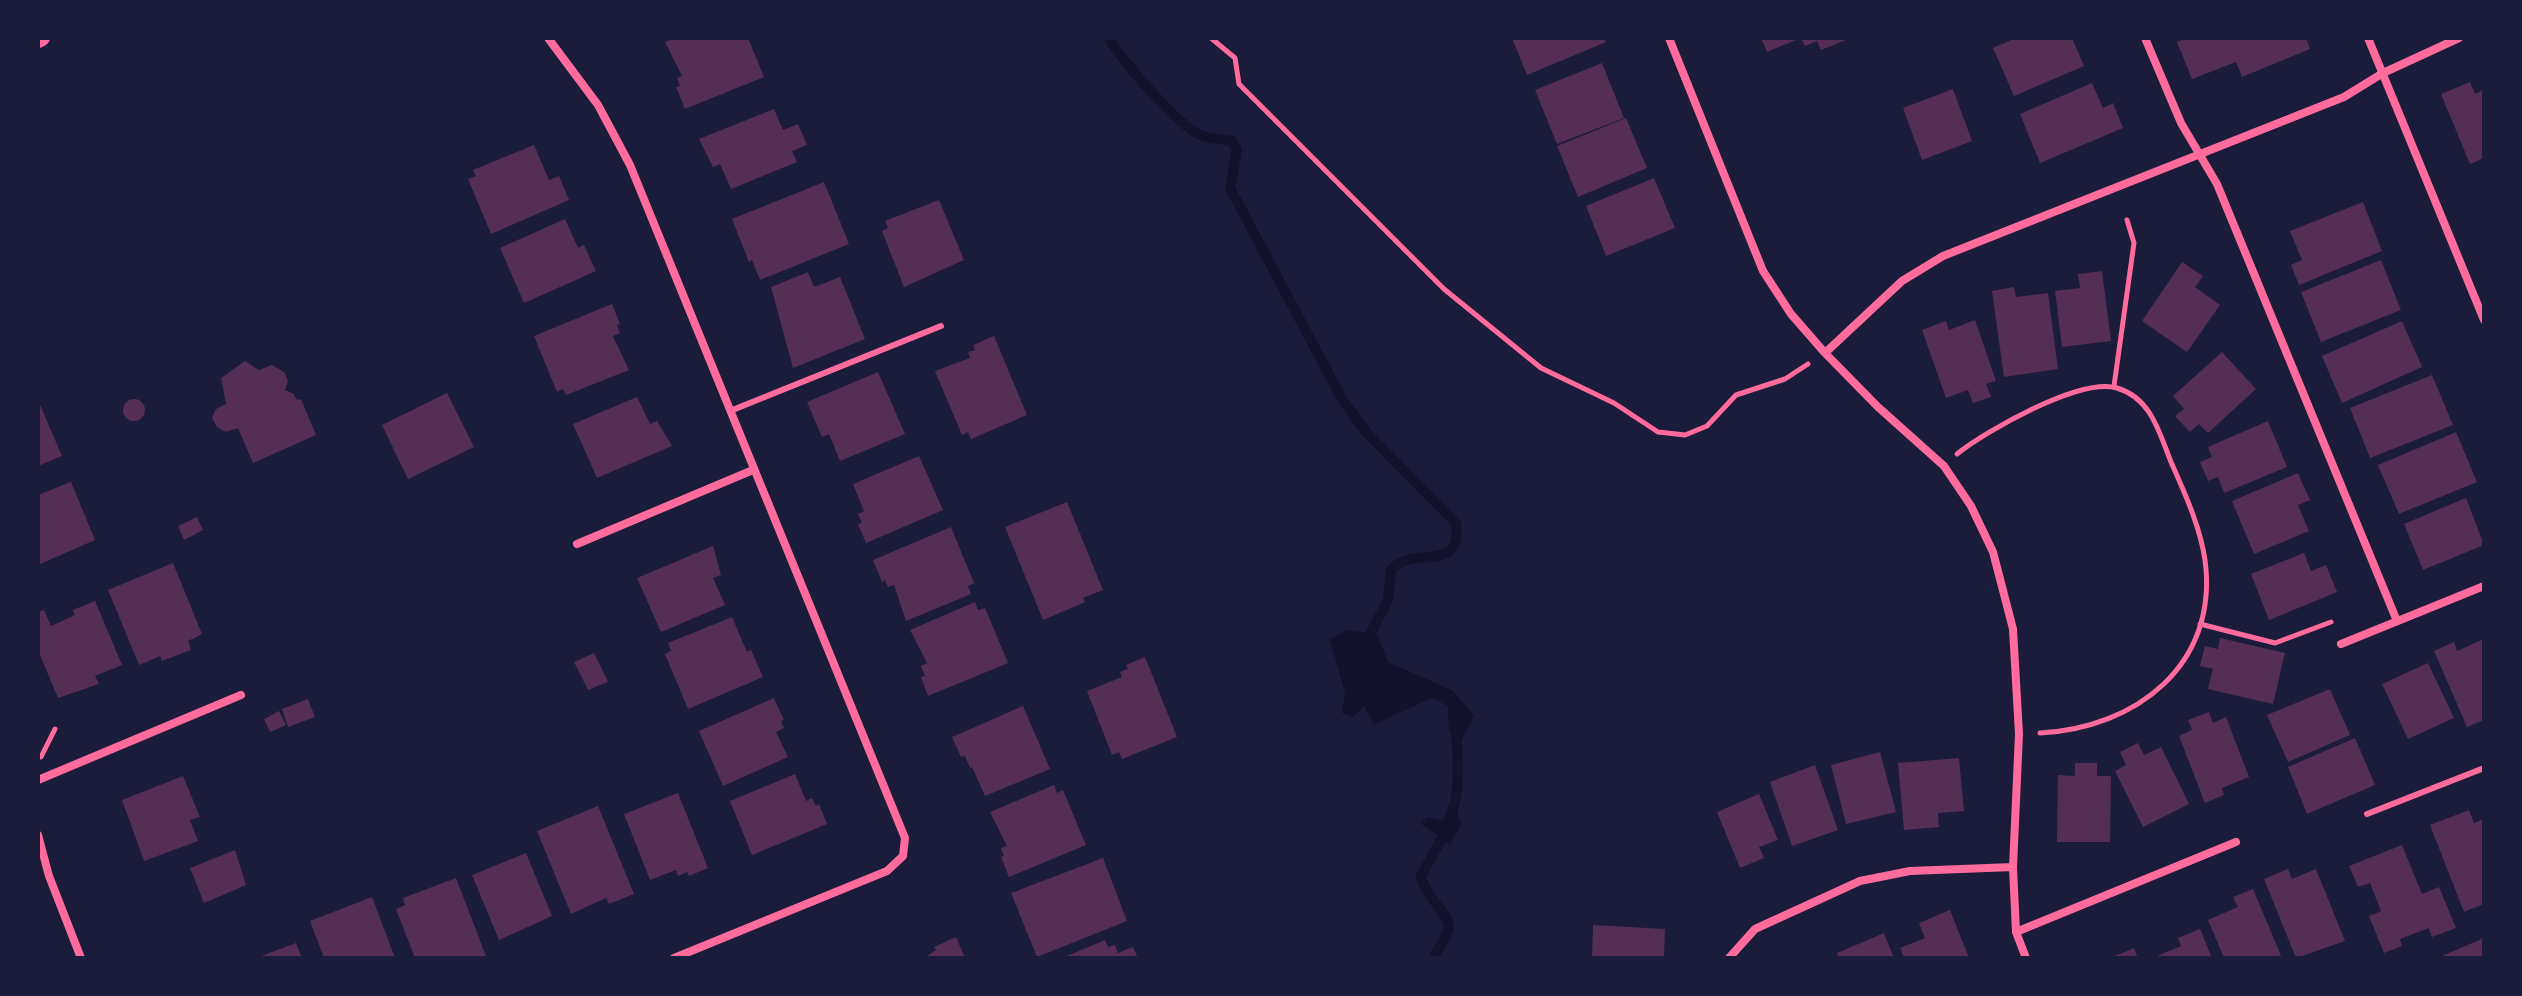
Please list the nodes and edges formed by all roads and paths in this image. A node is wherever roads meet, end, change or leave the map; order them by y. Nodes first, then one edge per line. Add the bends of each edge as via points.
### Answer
1 (548, 38) edge
2 (1211, 38) edge
3 (1669, 38) edge
4 (2145, 38) edge
5 (2368, 38) edge
6 (2459, 38) edge
7 (2383, 73) junction
8 (2198, 153) junction
9 (2127, 220) dead end
10 (2484, 320) edge
11 (941, 326) dead end
12 (1825, 353) junction
13 (2114, 386) junction
14 (730, 411) junction
15 (1944, 466) junction
16 (753, 470) junction
17 (577, 544) dead end
18 (2484, 586) edge
19 (2397, 621) junction
20 (2331, 622) dead end
21 (2200, 624) junction
22 (2341, 644) dead end
23 (241, 695) dead end
24 (55, 729) dead end
25 (2019, 734) junction
26 (38, 763) edge
27 (2484, 768) edge
28 (38, 780) edge
29 (2367, 814) dead end
30 (38, 835) edge
31 (2236, 842) dead end
32 (2013, 867) junction
33 (2016, 932) junction
34 (81, 958) edge
35 (674, 958) edge
36 (1729, 958) edge
37 (2026, 958) edge

1 - 14 street via 598,105 630,165
2 - 12 path via 1235,58 1239,84 1444,289 1541,368 1614,403 1658,432 1685,435 1707,426 1736,395 1785,379
3 - 12 street via 1763,271
4 - 8 street
5 - 7 street
6 - 7 street
7 - 8 street via 2344,97
7 - 10 street
8 - 12 street via 1943,256 1902,281
8 - 19 street via 2217,184
9 - 13 path via 2134,243
11 - 14 lane
12 - 15 street
13 - 15 path via 2084,389 2004,423
13 - 21 path via 2136,396 2151,412 2194,516 2205,559 2206,603
14 - 16 street
15 - 25 street via 1971,506 2006,592
16 - 17 street
16 - 35 street via 898,816 905,838 903,856 868,880
18 - 19 street
19 - 22 street
20 - 21 path via 2275,643
21 - 25 path via 2191,649 2152,697 2111,720 2074,732
23 - 28 street
24 - 26 path
25 - 32 street
27 - 29 lane
30 - 34 street
31 - 33 street
32 - 33 street
32 - 36 street via 1910,871 1860,881 1755,929
33 - 37 street

